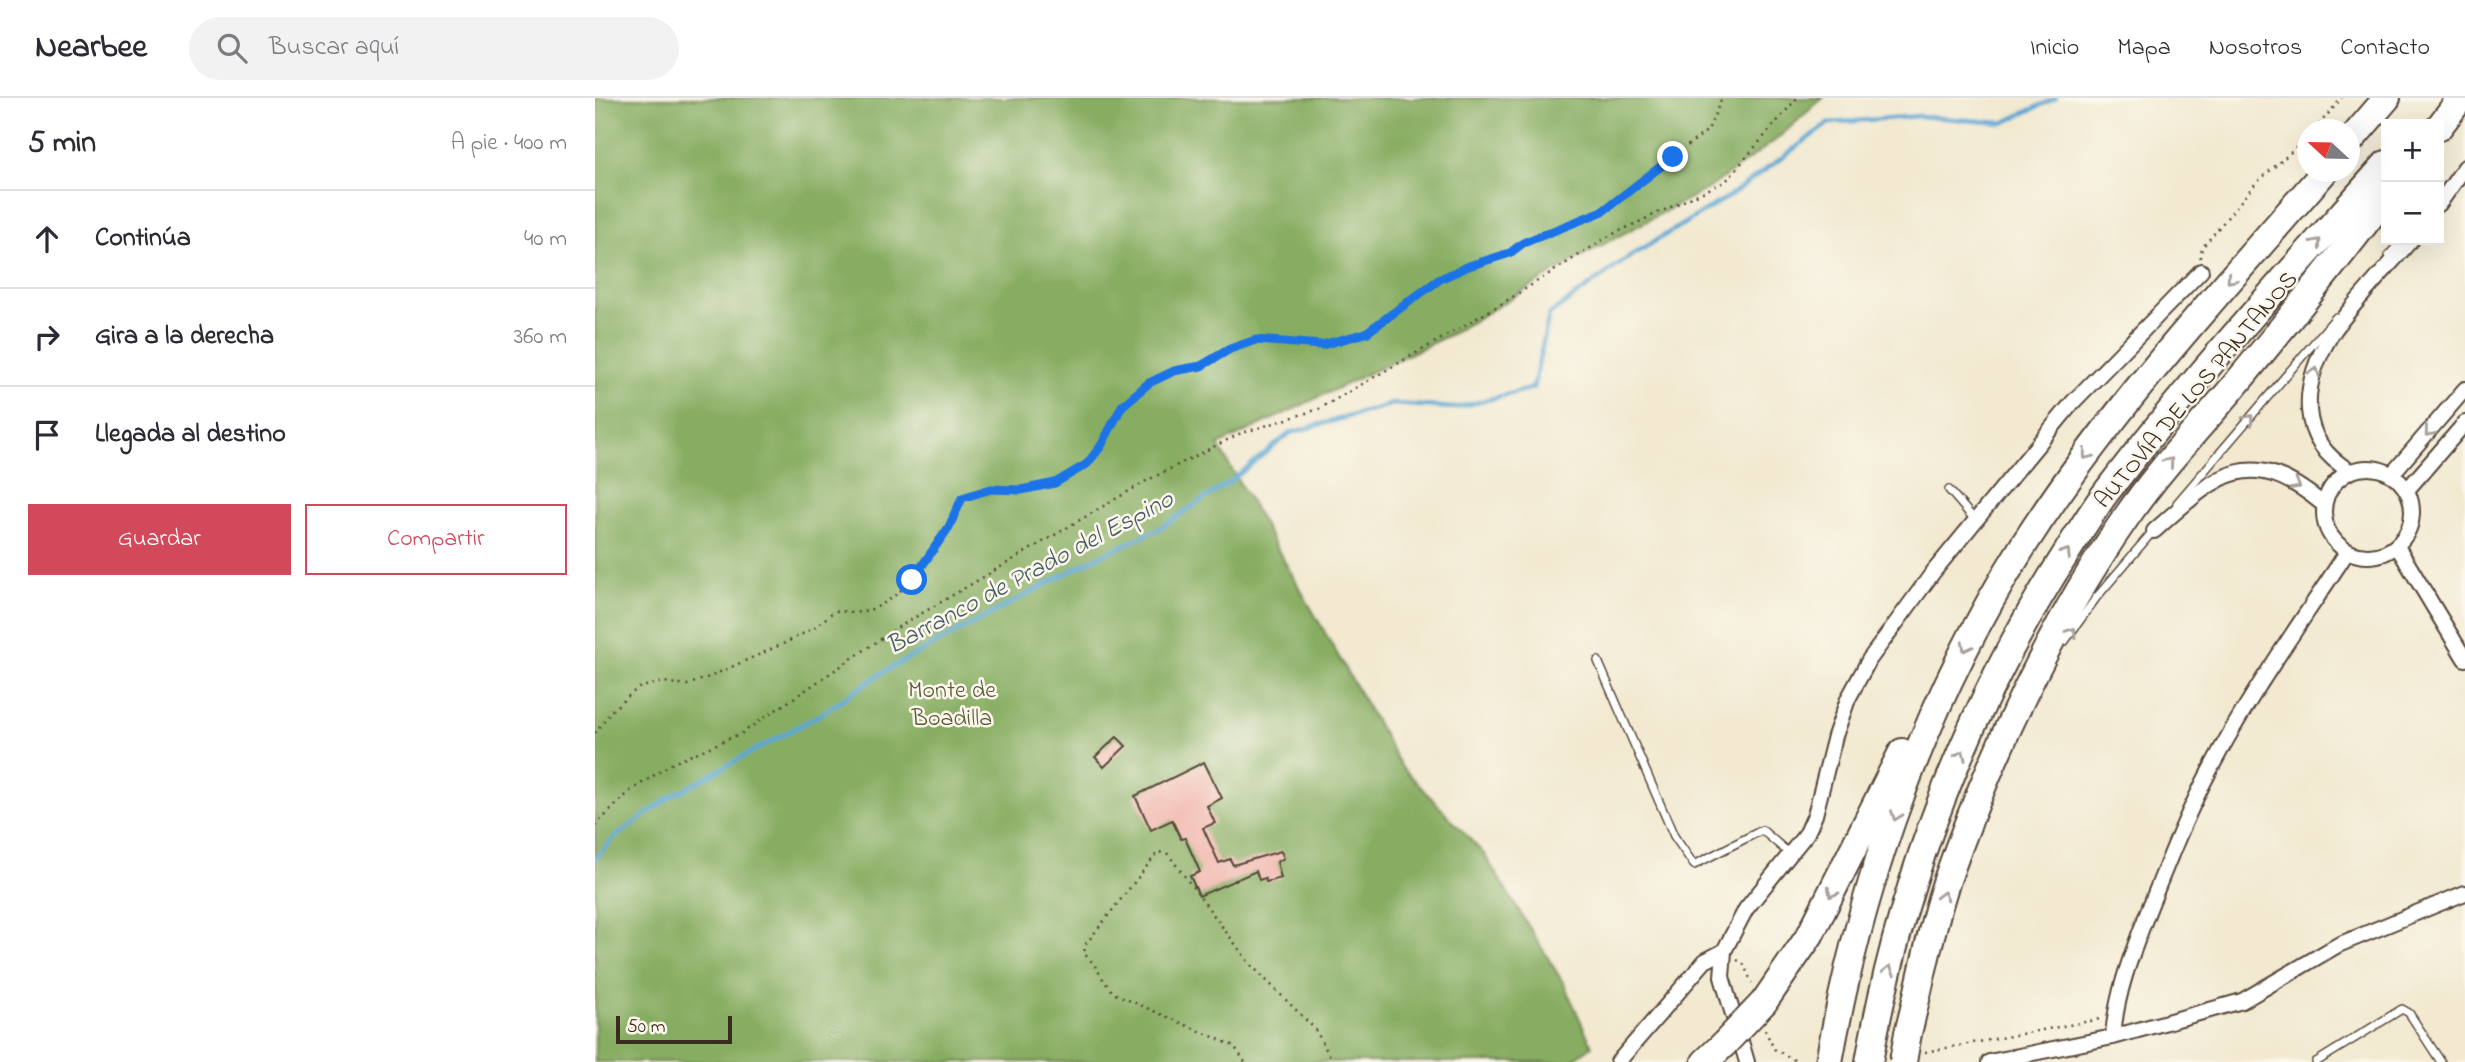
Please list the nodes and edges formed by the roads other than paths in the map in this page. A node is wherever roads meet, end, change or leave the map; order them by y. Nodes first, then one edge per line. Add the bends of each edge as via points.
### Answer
1 (2387, 98) edge
2 (2445, 98) edge
3 (2461, 98) edge
4 (2426, 119) edge
5 (2444, 120) edge
6 (2360, 129) edge
7 (2465, 167) edge
8 (2381, 170) edge
9 (2315, 182) edge
10 (2444, 191) edge
11 (2444, 197) edge
12 (2381, 202) edge
13 (2398, 245) edge
14 (2407, 245) edge
15 (2201, 271) road end
16 (2465, 389) edge
17 (2465, 423) edge
18 (2350, 471) junction
19 (2392, 474) junction
20 (1949, 490) dead end
21 (2407, 490) junction
22 (2324, 505) junction
23 (1975, 520) junction
24 (2154, 531) junction
25 (2397, 546) junction
26 (2347, 552) junction
27 (2060, 649) dead end
28 (2052, 659) dead end
29 (2465, 659) edge
30 (1598, 661) dead end
31 (1935, 705) junction
32 (2007, 730) junction
33 (1792, 856) junction
34 (2465, 893) edge
35 (1724, 951) junction
36 (2113, 1037) junction
37 (1871, 1049) edge
38 (1908, 1050) edge
39 (1830, 1055) edge
40 (1618, 1062) edge
41 (1705, 1062) edge
42 (1747, 1062) edge
43 (1989, 1062) edge
44 (2316, 1062) edge
45 (2441, 1062) edge

1 - 6 highway
2 - 4 highway
3 - 5 highway
7 - 10 lane
7 - 11 street
37 -> 8 highway, AUTOVÍA DE LOS PANTANOS via 1920,855 1994,683 2041,593 2109,487
9 -> 31 highway, AUTOVÍA DE LOS PANTANOS via 2075,471 2023,546
32 -> 12 highway via 2082,587 2127,516
24 -> 13 lane
18 -> 14 street via 2329,459 2317,441 2309,419 2311,380 2331,335
15 - 23 street via 2073,402
16 -> 19 street
17 - 21 street
18 - 19 street via 2371,467
18 - 22 street via 2332,485
19 - 21 street
20 - 23 lane
21 - 25 street via 2411,525
24 -> 22 street via 2210,482 2243,470 2271,473 2298,483
22 - 26 street via 2326,527
23 - 33 street via 1869,660 1835,736 1815,815
27 -> 24 lane via 2096,598
25 - 26 street via 2367,557
25 - 29 street
26 - 36 street via 2210,768 2138,937
28 - 32 lane
30 - 33 lane via 1674,836 1694,865 1762,830
31 -> 39 highway, AUTOVÍA DE LOS PANTANOS via 1857,930
31 -> 41 highway, bridge via 1911,733 1810,935 1764,1002
38 -> 32 highway via 1946,882
33 - 35 street via 1745,909
34 - 36 street via 2338,945 2242,1001
35 - 40 street via 1705,961
35 - 42 street via 1722,977
36 - 43 street
44 - 45 lane via 2402,1009

